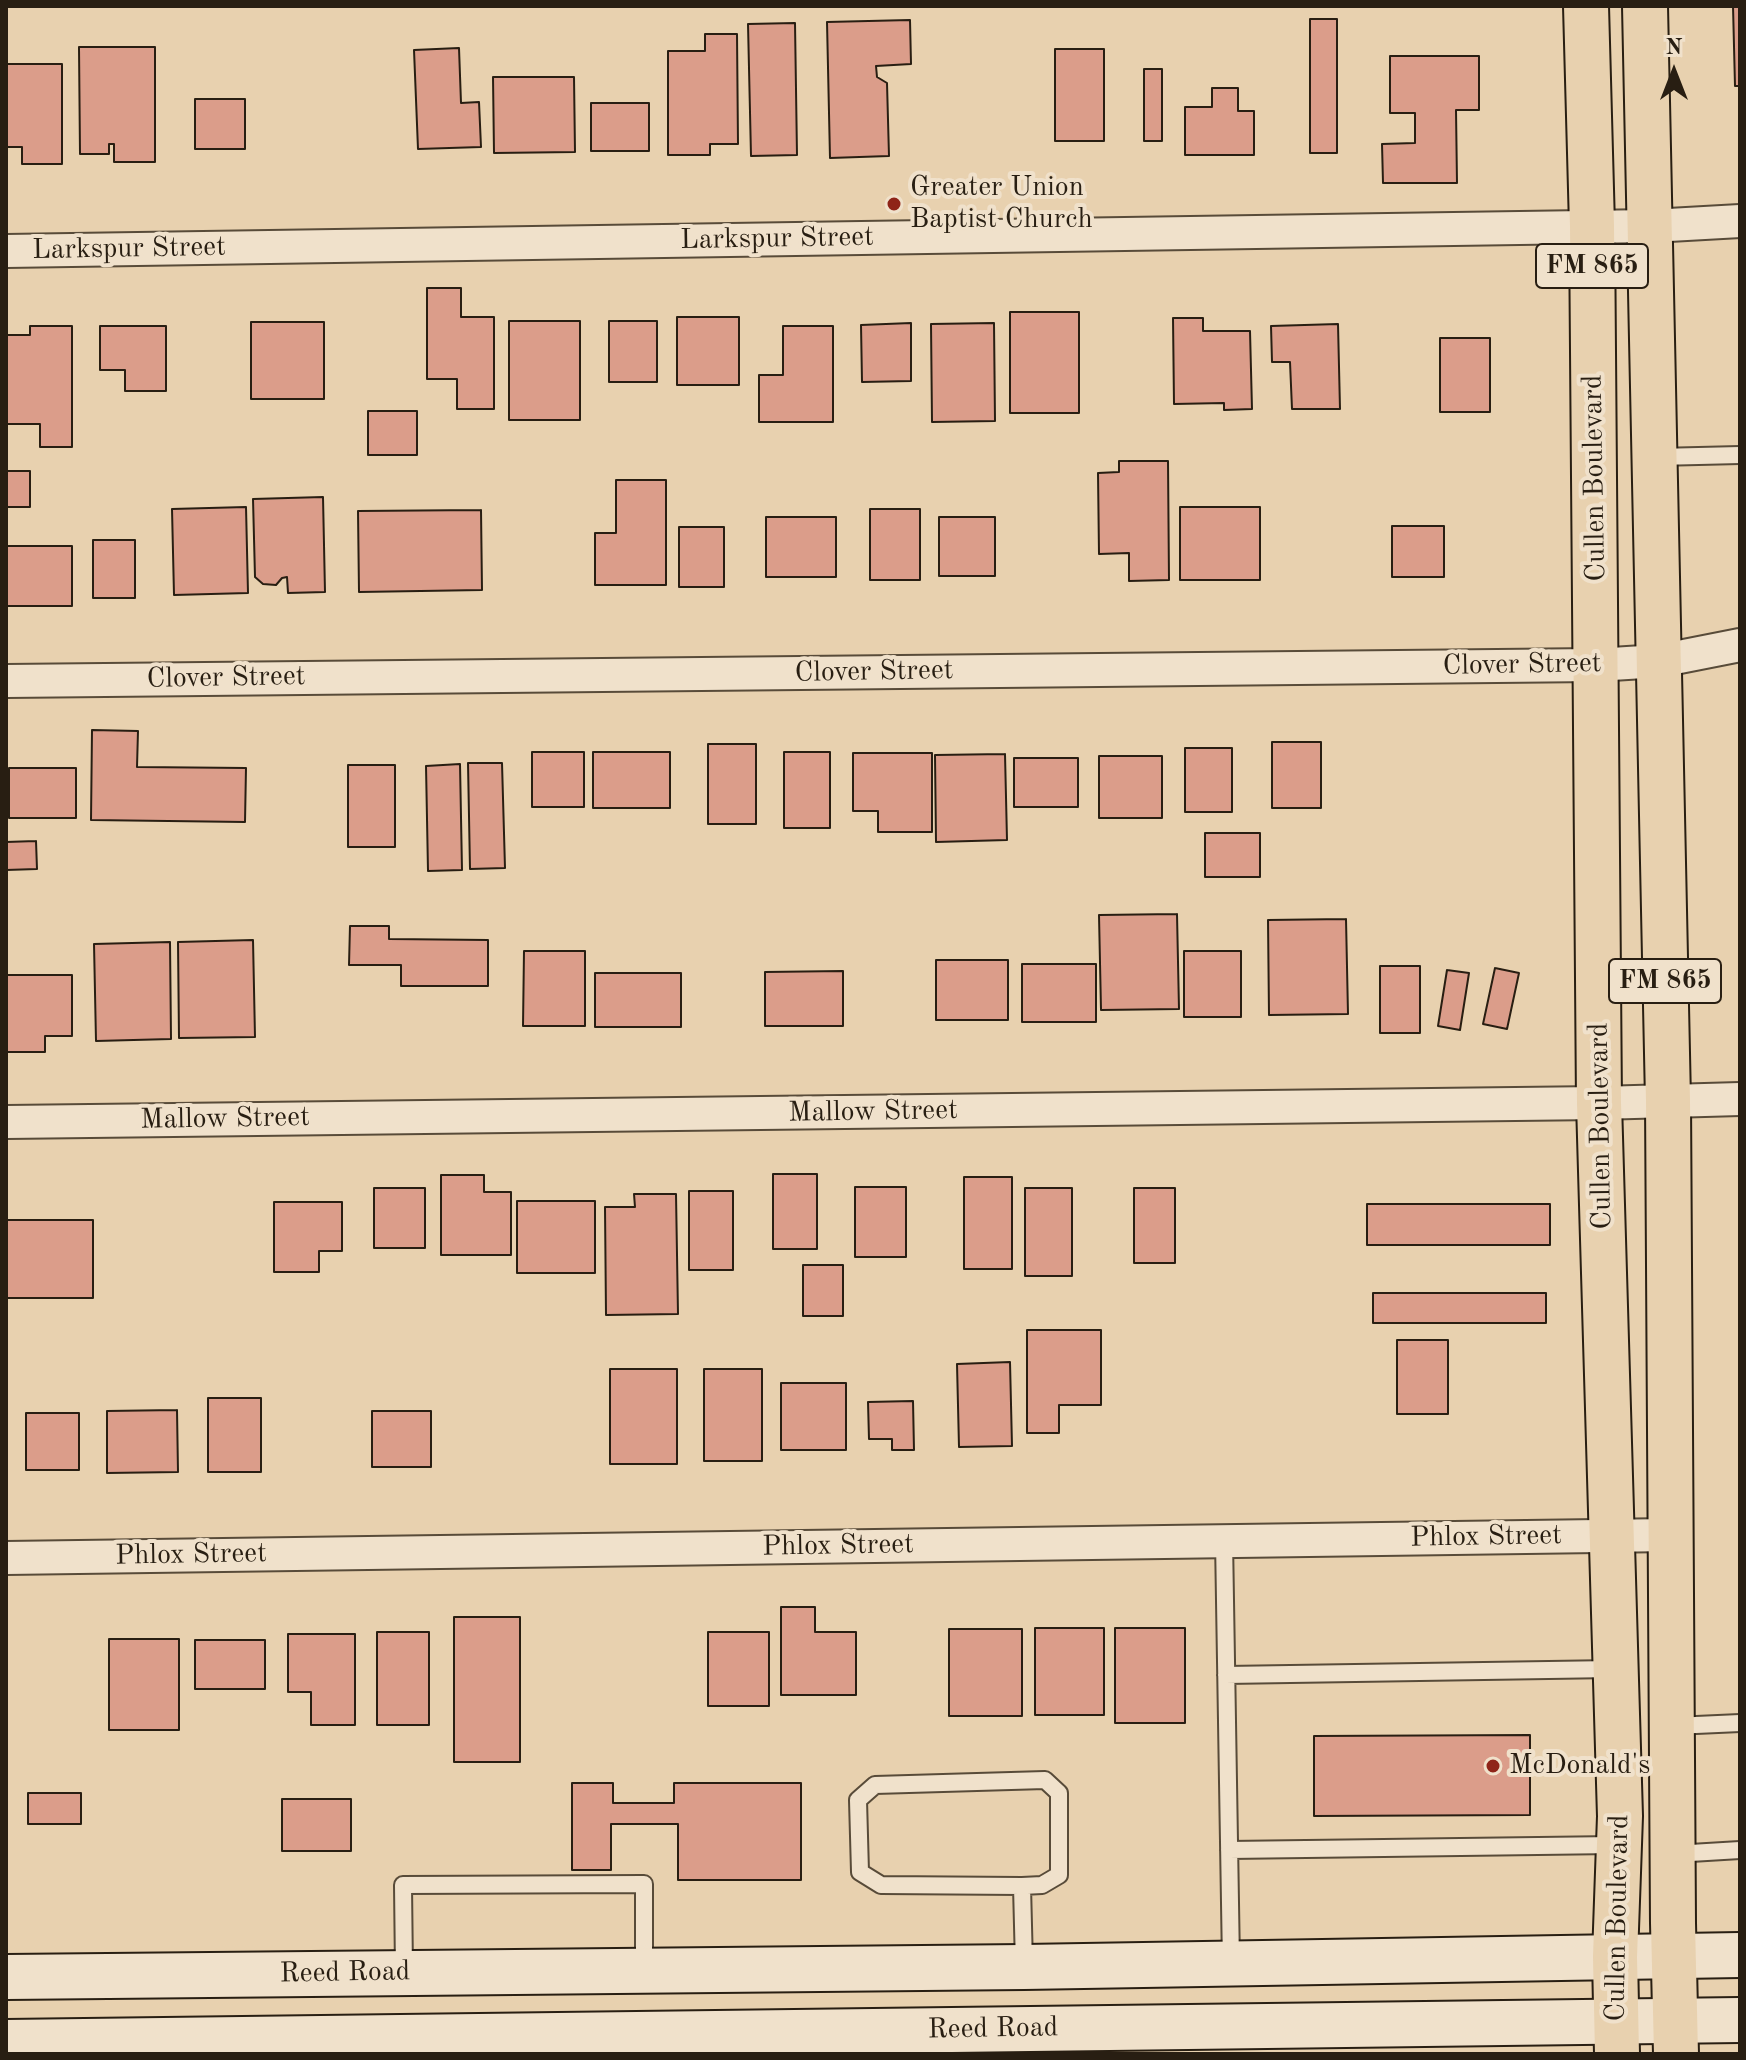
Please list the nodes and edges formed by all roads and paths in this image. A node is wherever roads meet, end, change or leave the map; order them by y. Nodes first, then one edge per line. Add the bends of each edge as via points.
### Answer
1 (1586, 6) edge
2 (1645, 6) edge
3 (1740, 221) edge
4 (1592, 226) junction
5 (1651, 226) junction
6 (6, 251) edge
7 (1740, 455) edge
8 (1655, 457) junction
9 (1740, 645) edge
10 (1659, 661) junction
11 (1596, 665) junction
12 (6, 681) edge
13 (1740, 1099) edge
14 (1668, 1100) junction
15 (1599, 1103) junction
16 (6, 1122) edge
17 (1612, 1535) junction
18 (1671, 1535) junction
19 (1224, 1540) junction
20 (6, 1558) edge
21 (1615, 1669) junction
22 (1226, 1675) junction
23 (1740, 1723) edge
24 (1672, 1726) junction
25 (1619, 1845) junction
26 (1229, 1850) junction
27 (1740, 1850) edge
28 (1672, 1854) junction
29 (1022, 1886) junction
30 (1740, 1955) edge
31 (1674, 1956) junction
32 (1615, 1957) junction
33 (1231, 1963) junction
34 (1024, 1967) junction
35 (644, 1970) junction
36 (496, 1971) junction
37 (404, 1973) junction
38 (6, 1977) edge
39 (1740, 2020) edge
40 (1024, 2035) junction
41 (500, 2036) junction
42 (1616, 2038) edge
43 (1676, 2038) edge
44 (6, 2042) edge
45 (753, 2043) edge
46 (345, 2046) edge

1 - 4 main road, Cullen Boulevard / FM 865
2 - 5 main road, Cullen Boulevard / FM 865
3 - 5 street, Larkspur Street
4 - 5 street, Larkspur Street
4 - 6 street, Larkspur Street
4 - 11 main road, Cullen Boulevard / FM 865
5 - 8 main road, Cullen Boulevard / FM 865
7 - 8 lane
8 - 10 main road, Cullen Boulevard / FM 865
9 - 10 street, Clover Street
10 - 11 street, Clover Street
10 - 14 main road, Cullen Boulevard / FM 865
11 - 12 street, Clover Street
11 - 15 main road, Cullen Boulevard / FM 865
13 - 14 street, Mallow Street
14 - 15 street, Mallow Street
14 - 18 main road, Cullen Boulevard / FM 865
15 - 16 street, Mallow Street
15 - 17 main road, Cullen Boulevard / FM 865
17 - 18 street, Phlox Street
17 - 19 street, Phlox Street
17 - 21 main road, Cullen Boulevard / FM 865
18 - 24 main road, Cullen Boulevard / FM 865
19 - 20 street, Phlox Street
19 - 22 lane
21 - 22 lane
21 - 25 main road, Cullen Boulevard / FM 865
22 - 26 lane
23 - 24 lane
24 - 28 main road, Cullen Boulevard / FM 865
25 - 26 lane
25 - 32 main road, Cullen Boulevard / FM 865
26 - 33 lane
27 - 28 lane
28 - 31 main road, Cullen Boulevard / FM 865
29 - 29 lane via 881,1885 860,1872 858,1800 875,1785 1045,1780 1059,1793 1059,1875 1042,1885
29 - 34 lane
30 - 31 street, Reed Road
31 - 32 street, Reed Road
31 - 43 main road, Cullen Boulevard / FM 865
32 - 33 street, Reed Road
32 - 42 main road, Cullen Boulevard / FM 865
33 - 34 street, Reed Road
34 - 35 street, Reed Road
34 - 40 street
35 - 36 street, Reed Road
35 - 37 lane via 644,1884 403,1885
36 - 37 street, Reed Road
36 - 41 street
37 - 38 street, Reed Road
39 - 43 street, Reed Road
40 - 42 street, Reed Road
40 - 45 street, Reed Road
41 - 45 street, Reed Road
41 - 46 street, Reed Road
42 - 43 street, Reed Road
44 - 46 street, Reed Road

